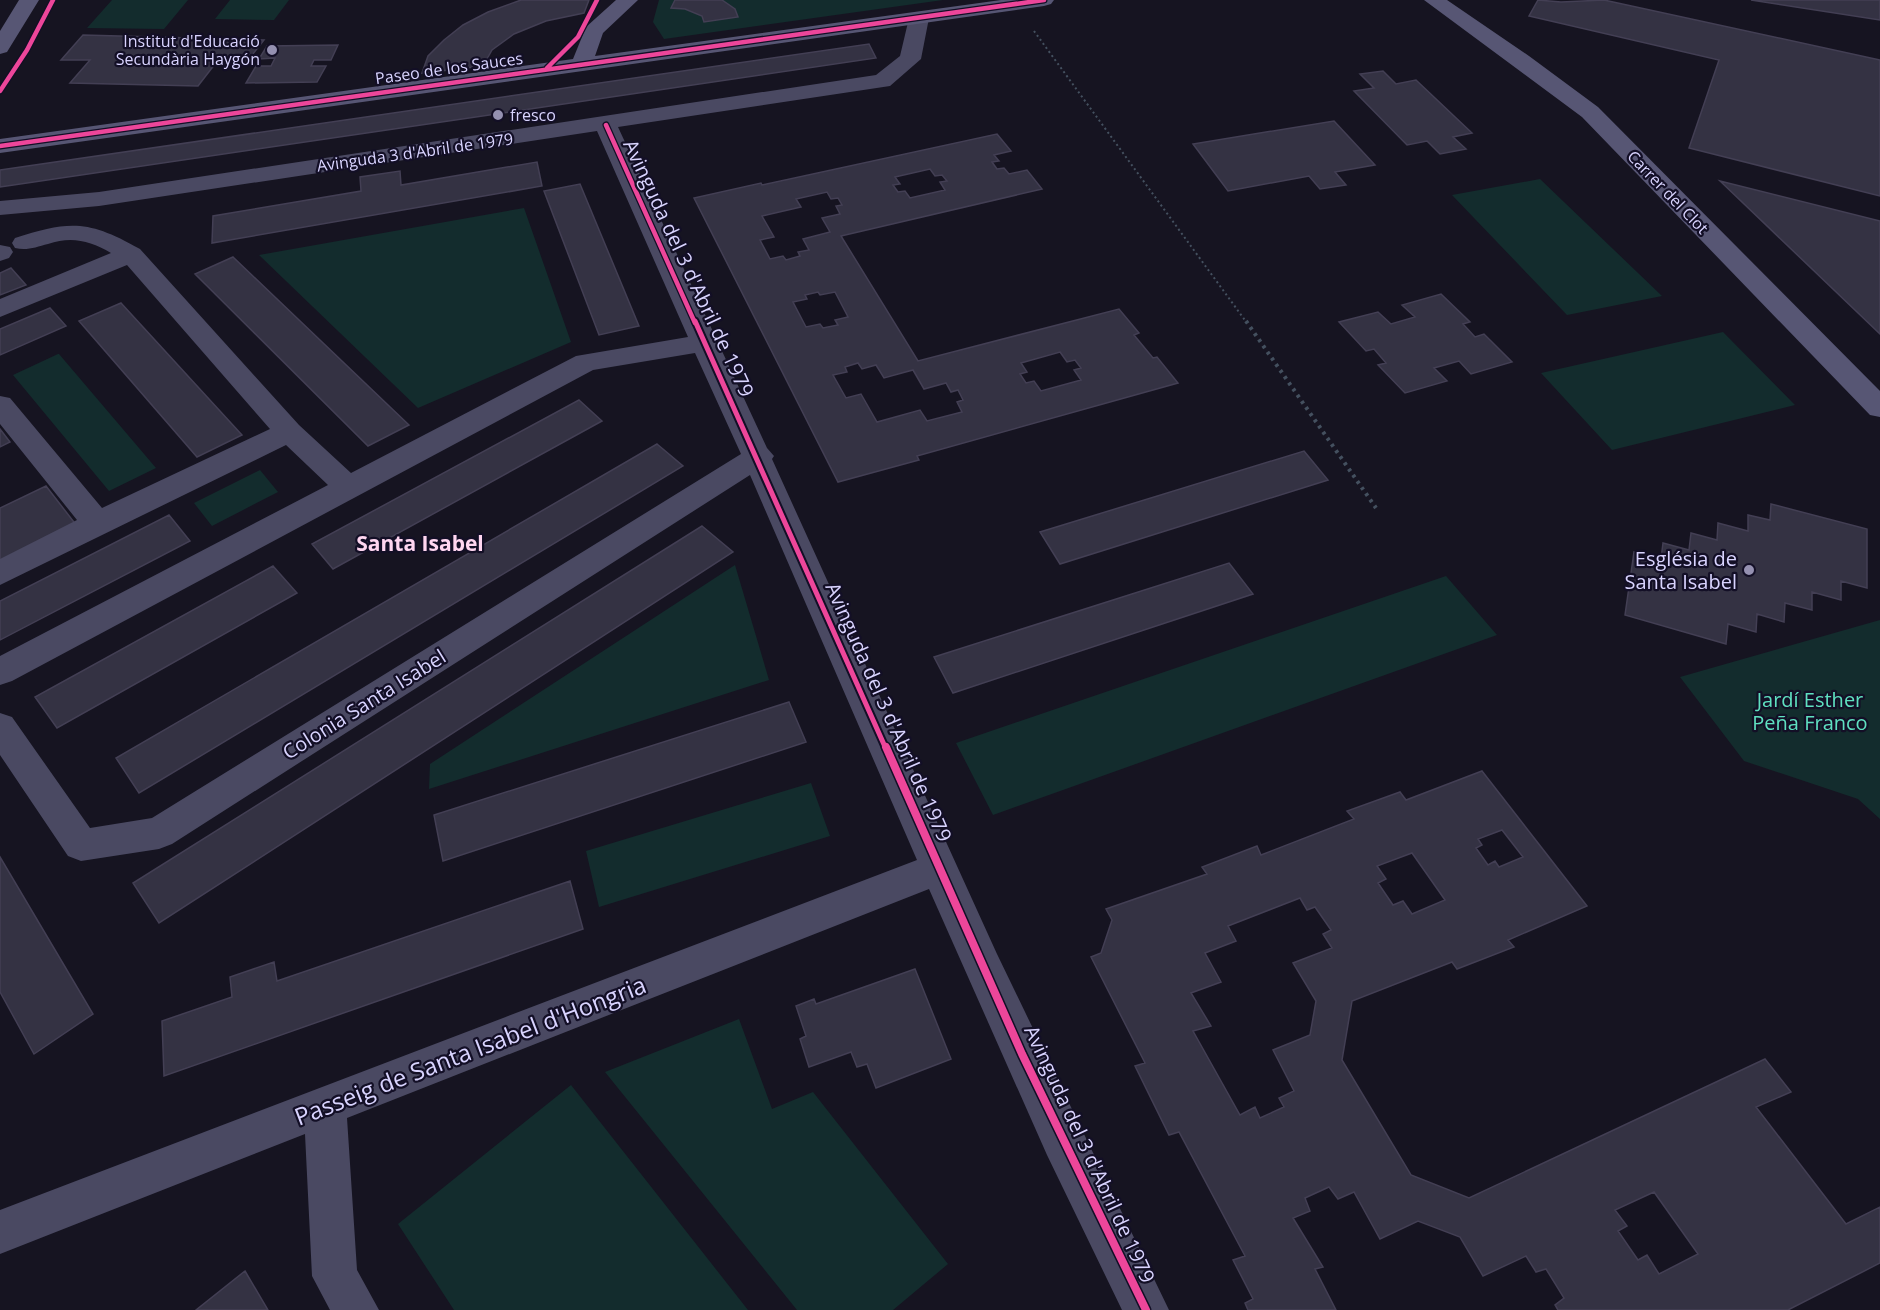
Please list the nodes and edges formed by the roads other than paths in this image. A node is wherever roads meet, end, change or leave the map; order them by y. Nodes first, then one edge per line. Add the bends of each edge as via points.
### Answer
1 (29, 0) edge
2 (628, 0) edge
3 (644, 0) edge
4 (1044, 0) edge
5 (1434, 0) edge
6 (920, 18) junction
7 (629, 42) junction
8 (0, 48) edge
9 (583, 63) junction
10 (606, 125) junction
11 (0, 146) edge
12 (99, 199) junction
13 (48, 206) junction
14 (0, 208) edge
15 (101, 237) junction
16 (24, 243) junction
17 (0, 252) edge
18 (131, 254) junction
19 (0, 309) edge
20 (702, 343) junction
21 (0, 405) edge
22 (1880, 408) edge
23 (289, 432) junction
24 (759, 456) junction
25 (349, 488) junction
26 (97, 523) junction
27 (0, 573) edge
28 (0, 672) edge
29 (0, 727) edge
30 (940, 868) junction
31 (325, 1106) junction
32 (0, 1232) edge
33 (356, 1310) edge
34 (1146, 1310) edge

1 - 8 street
2 - 9 street via 592,32
3 - 7 street via 627,21
4 - 6 street, Paseo de los Sauces
5 - 22 street, Carrer del Clot via 1590,112
6 - 7 street, Paseo de los Sauces
6 - 10 street, Avinguda 3 d'Abril de 1979 via 910,59 882,81
7 - 9 street, Paseo de los Sauces
9 - 11 street, Paseo de los Sauces
10 - 12 street, Avinguda 3 d'Abril de 1979
10 - 20 street, Avinguda del 3 d'Abril de 1979
12 - 13 street, Avinguda 3 d'Abril de 1979
12 - 15 street via 91,211
13 - 14 street
13 - 16 street via 40,227
15 - 16 street via 80,230 53,233
15 - 18 street
16 - 17 street
18 - 19 street
18 - 23 street
20 - 24 street, Avinguda del 3 d'Abril de 1979
20 - 25 street via 586,362
21 - 26 street
23 - 25 street
23 - 26 street
24 - 29 street, Colonia Santa Isabel via 159,833 81,845
24 - 30 street, Avinguda del 3 d'Abril de 1979
25 - 28 street
26 - 27 street
30 - 31 street, Passeig de Santa Isabel d'Hongria
30 - 34 street, Avinguda del 3 d'Abril de 1979 via 1101,1223
31 - 32 street, Passeig de Santa Isabel d'Hongria
31 - 33 street via 335,1276

